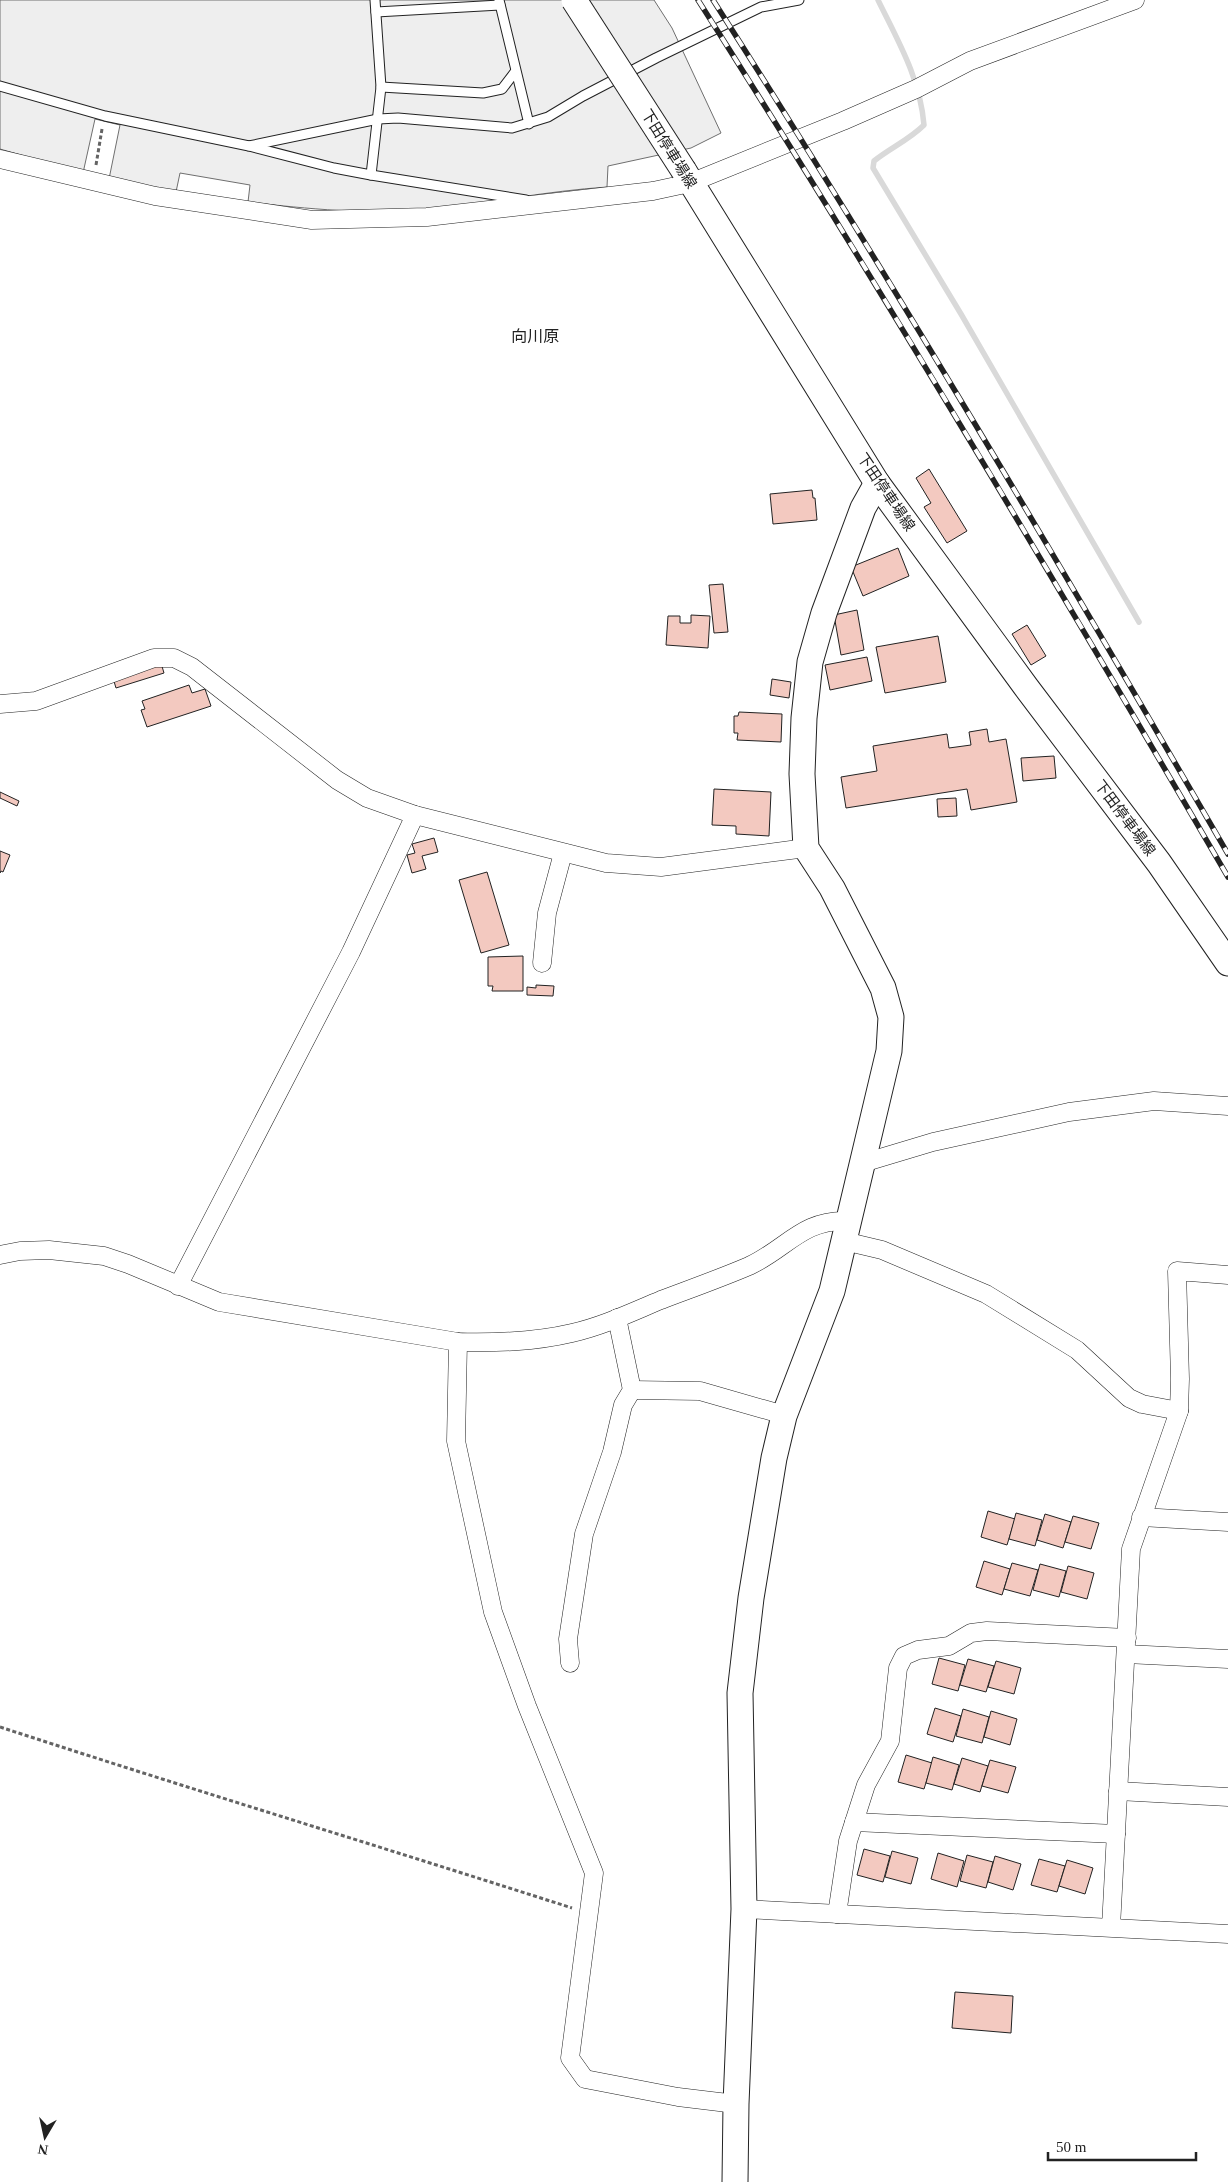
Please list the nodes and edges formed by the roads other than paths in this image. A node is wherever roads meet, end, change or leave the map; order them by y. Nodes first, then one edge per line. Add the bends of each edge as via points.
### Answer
1 (375, 0) edge
2 (574, 0) edge
3 (799, 0) edge
4 (1135, 0) edge
5 (499, 3) edge
6 (376, 12) junction
7 (516, 72) junction
8 (0, 86) edge
9 (381, 87) junction
10 (378, 119) junction
11 (529, 124) junction
12 (249, 146) junction
13 (0, 159) edge
14 (371, 176) junction
15 (687, 177) junction
16 (551, 204) junction
17 (877, 482) junction
18 (0, 704) edge
19 (416, 815) junction
20 (806, 848) junction
21 (563, 853) junction
22 (542, 963) dead end
23 (1228, 963) edge
24 (1228, 1106) edge
25 (863, 1163) junction
26 (846, 1231) junction
27 (0, 1255) edge
28 (1228, 1275) edge
29 (178, 1286) junction
30 (617, 1318) junction
31 (458, 1342) junction
32 (632, 1390) junction
33 (1179, 1411) junction
34 (784, 1415) junction
35 (1141, 1517) junction
36 (1228, 1522) edge
37 (1126, 1646) junction
38 (1228, 1659) edge
39 (570, 1663) dead end
40 (1118, 1791) junction
41 (1228, 1796) edge
42 (854, 1822) junction
43 (1116, 1834) junction
44 (744, 1909) junction
45 (837, 1914) junction
46 (1111, 1927) junction
47 (1228, 1934) edge
48 (736, 2104) junction
49 (735, 2182) edge

1 - 6 lane
2 - 15 street, 下田停車場線, bridge
3 - 11 lane via 762,7
4 - 15 street via 970,62 843,121
5 - 6 lane
5 - 7 lane
6 - 9 lane
7 - 9 lane via 502,89 483,93
7 - 11 lane
8 - 12 lane via 105,116
9 - 10 lane
10 - 11 lane via 512,128
10 - 12 lane
10 - 14 lane
12 - 14 lane
13 - 16 street via 155,196 312,220 427,217
14 - 16 lane
15 - 16 street via 653,191
15 - 17 street, 下田停車場線
17 - 20 street via 863,508 824,613 810,662 802,774
17 - 23 street, 下田停車場線 via 1159,863
18 - 19 street via 36,701 154,658 174,658 192,667 338,780 367,798
19 - 21 street
19 - 29 street via 351,952
20 - 21 street via 661,868 606,863
20 - 25 street via 832,888 872,964 891,1017 889,1051
21 - 22 street via 547,913
24 - 25 street via 1154,1101 1069,1112 933,1142
25 - 26 street
26 - 30 street via 831,1220 812,1226 751,1265
26 - 33 street via 882,1250 986,1294 1077,1350 1129,1398 1142,1404
26 - 34 street via 832,1291
27 - 29 street via 49,1250 104,1256
28 - 33 street via 1177,1271
29 - 31 street via 206,1298 235,1305
30 - 31 street via 572,1333 535,1339
30 - 32 street
31 - 48 street via 456,1441 493,1612 594,1872 570,2058 585,2079 678,2097
32 - 34 street via 700,1391
32 - 39 street via 623,1405 612,1452 584,1534 568,1639
33 - 35 street
34 - 44 street via 751,1598 740,1693
35 - 36 street
35 - 37 street via 1132,1549
37 - 38 street
37 - 40 street
37 - 42 street via 987,1631 971,1633 950,1646 918,1650 904,1656 898,1668 890,1741 866,1785
40 - 41 street
40 - 43 street
42 - 43 street
42 - 45 street
43 - 46 street
44 - 45 street
44 - 48 street
45 - 46 street
46 - 47 street
48 - 49 street

